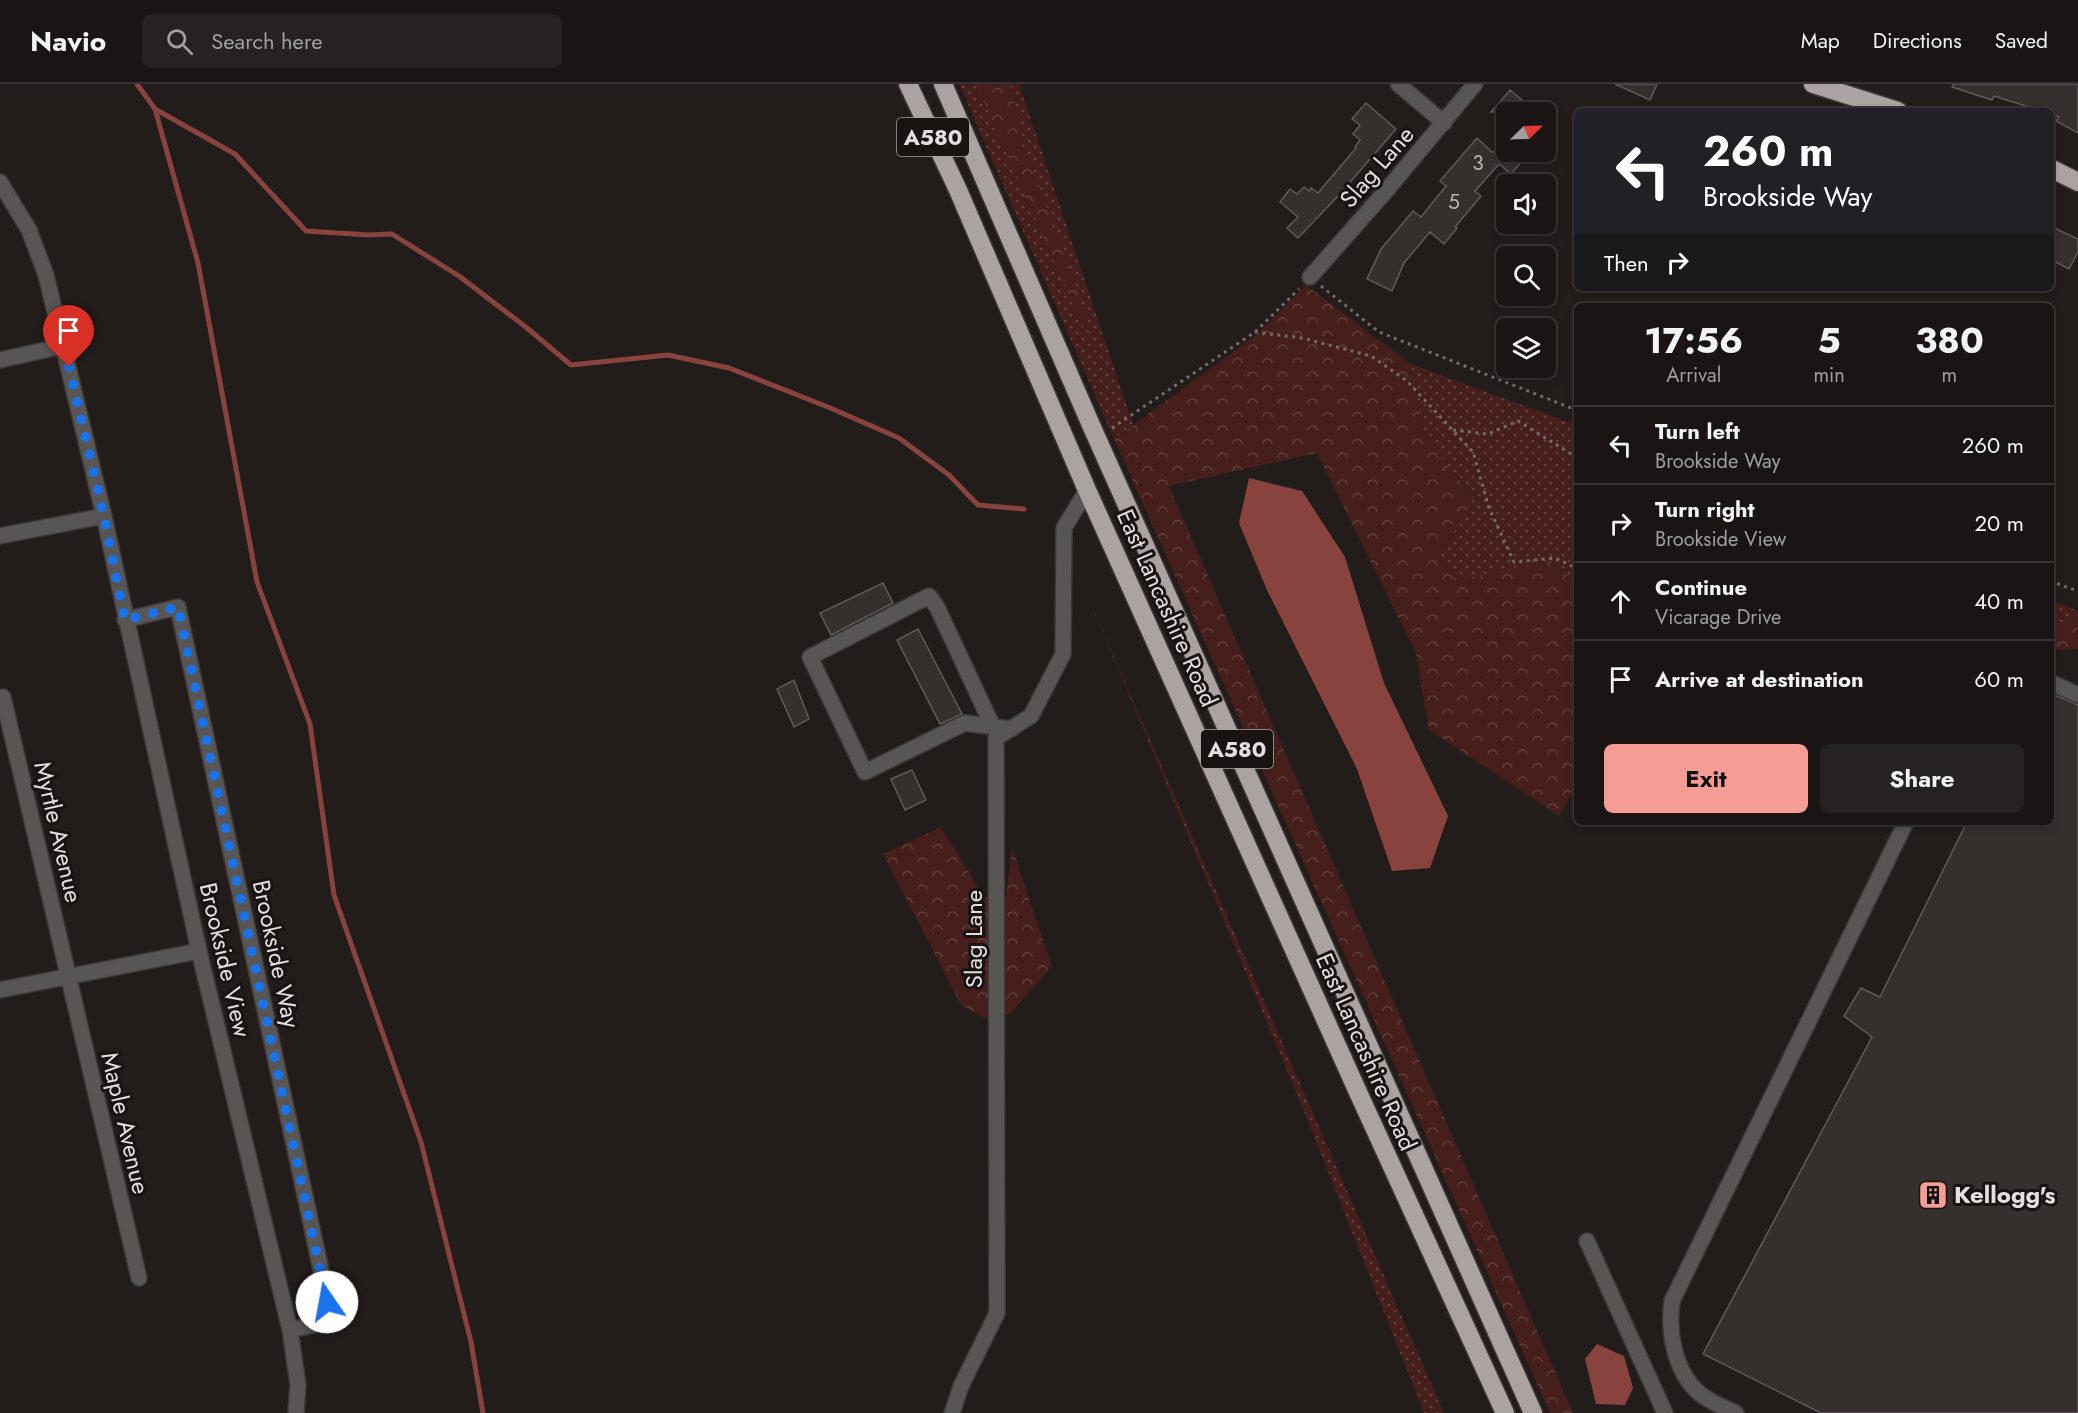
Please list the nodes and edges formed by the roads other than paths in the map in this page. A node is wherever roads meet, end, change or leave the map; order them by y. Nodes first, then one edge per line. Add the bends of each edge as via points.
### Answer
1 (908, 84) edge
2 (943, 84) edge
3 (1398, 84) edge
4 (1475, 84) edge
5 (1814, 84) edge
6 (1889, 108) edge
7 (1444, 123) junction
8 (2054, 170) edge
9 (0, 182) edge
10 (2078, 182) edge
11 (1310, 277) road end
12 (63, 346) junction
13 (0, 360) edge
14 (1105, 456) junction
15 (1078, 469) junction
16 (1087, 490) junction
17 (104, 516) junction
18 (0, 536) edge
19 (125, 620) junction
20 (2054, 684) edge
21 (2078, 695) edge
22 (3, 697) dead end
23 (993, 727) junction
24 (1011, 729) junction
25 (1905, 825) edge
26 (199, 951) junction
27 (69, 978) junction
28 (0, 990) edge
29 (1587, 1241) dead end
30 (139, 1278) dead end
31 (290, 1330) junction
32 (296, 1413) edge
33 (952, 1413) edge
34 (1505, 1413) edge
35 (1533, 1413) edge
36 (1665, 1413) edge
37 (1736, 1413) edge

1 - 15 highway, East Lancashire Road / A580
2 - 14 highway, East Lancashire Road / A580
3 - 7 street
4 - 7 street, Slag Lane
5 - 6 highway
7 - 11 street, Slag Lane
8 - 10 highway
9 - 12 street, Brookside View via 38,251
12 - 13 street
12 - 17 street, Brookside View
14 - 15 highway
14 - 35 highway, East Lancashire Road / A580
15 - 16 highway, East Lancashire Road / A580
16 - 24 street, Slag Lane via 1064,528 1063,654 1031,716
16 - 34 highway, East Lancashire Road / A580
17 - 18 street
17 - 19 street, Brookside View
19 - 26 street, Brookside View
19 - 31 street, Brookside Way via 178,607 332,1322
20 - 21 street
22 - 27 street, Myrtle Avenue
23 - 23 street via 964,723 865,772 810,657 929,596
23 - 24 street
24 - 33 street, Slag Lane via 996,738 997,1313
25 - 37 street via 1672,1301 1671,1336 1688,1380 1710,1401
26 - 27 street
26 - 31 street, Brookside View
27 - 28 street
27 - 30 street, Maple Avenue
29 - 36 street
31 - 32 street, Brookside View via 298,1385

